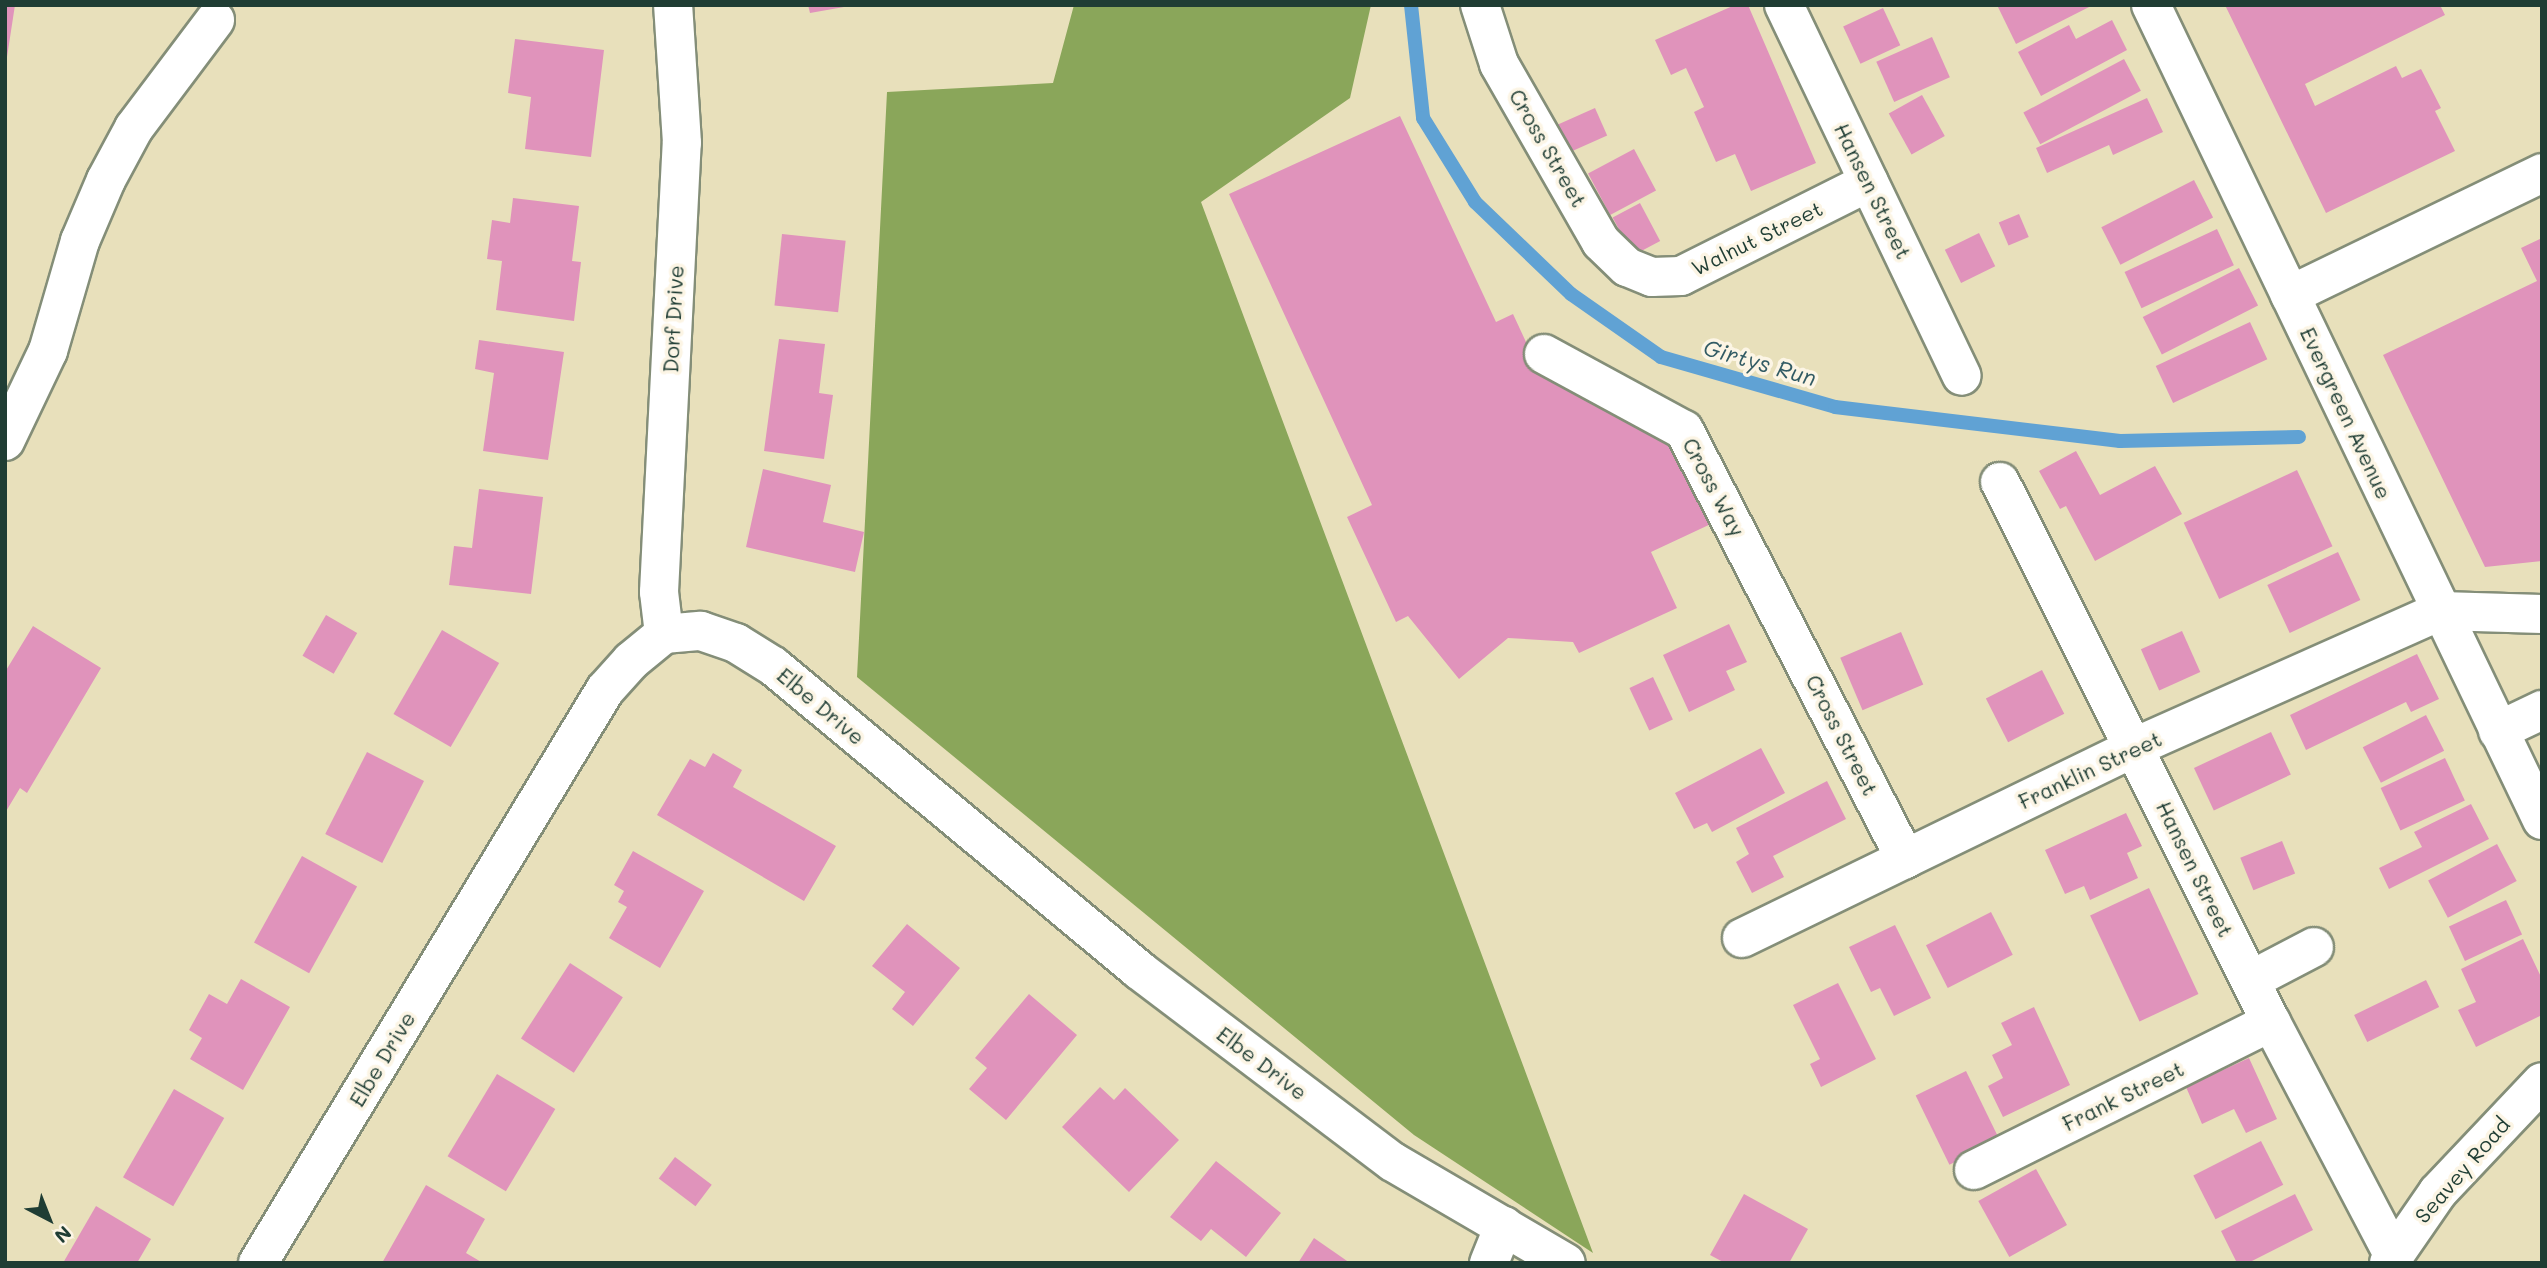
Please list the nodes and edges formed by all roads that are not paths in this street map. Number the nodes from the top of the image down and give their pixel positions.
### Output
1 (673, 5) edge
2 (1480, 5) edge
3 (1784, 5) edge
4 (2151, 5) edge
5 (215, 20) dead end
6 (2542, 173) edge
7 (1869, 182) junction
8 (1641, 272) joint
9 (2291, 295) junction
10 (1544, 354) dead end
11 (1962, 376) dead end
12 (5, 441) edge
13 (2000, 482) dead end
14 (1779, 611) joint
15 (2441, 611) junction
16 (2542, 614) edge
17 (663, 634) junction
18 (2542, 710) edge
19 (2498, 731) junction
20 (2135, 747) junction
21 (2542, 820) edge
22 (1905, 859) junction
23 (1742, 938) dead end
24 (2314, 947) dead end
25 (2251, 981) junction
26 (2271, 1022) junction
27 (2542, 1082) edge
28 (1974, 1170) dead end
29 (1504, 1226) junction
30 (2391, 1258) edge
31 (258, 1263) edge
32 (1489, 1263) edge
33 (1566, 1263) edge

1 - 17 street, Dorf Drive
2 - 8 street, Cross Street
3 - 7 street, Hansen Street
4 - 9 street, Evergreen Avenue
5 - 12 street
6 - 9 street
7 - 8 street, Walnut Street
7 - 11 street, Hansen Street
9 - 15 street, Evergreen Avenue
10 - 14 street, Cross Way
13 - 20 street, Hansen Street
14 - 22 street, Cross Street
15 - 16 street
15 - 19 street, Evergreen Avenue
15 - 20 street, Franklin Street
17 - 29 street, Elbe Drive
17 - 31 street, Elbe Drive
18 - 19 street
19 - 21 street, Evergreen Avenue
20 - 22 street, Franklin Street
20 - 25 street, Hansen Street
22 - 23 street, Franklin Street
24 - 25 street
25 - 26 street, Hansen Street
26 - 28 street, Frank Street
26 - 30 street, Hansen Street
27 - 30 street, Seavey Road
29 - 32 street
29 - 33 street, Elbe Drive

